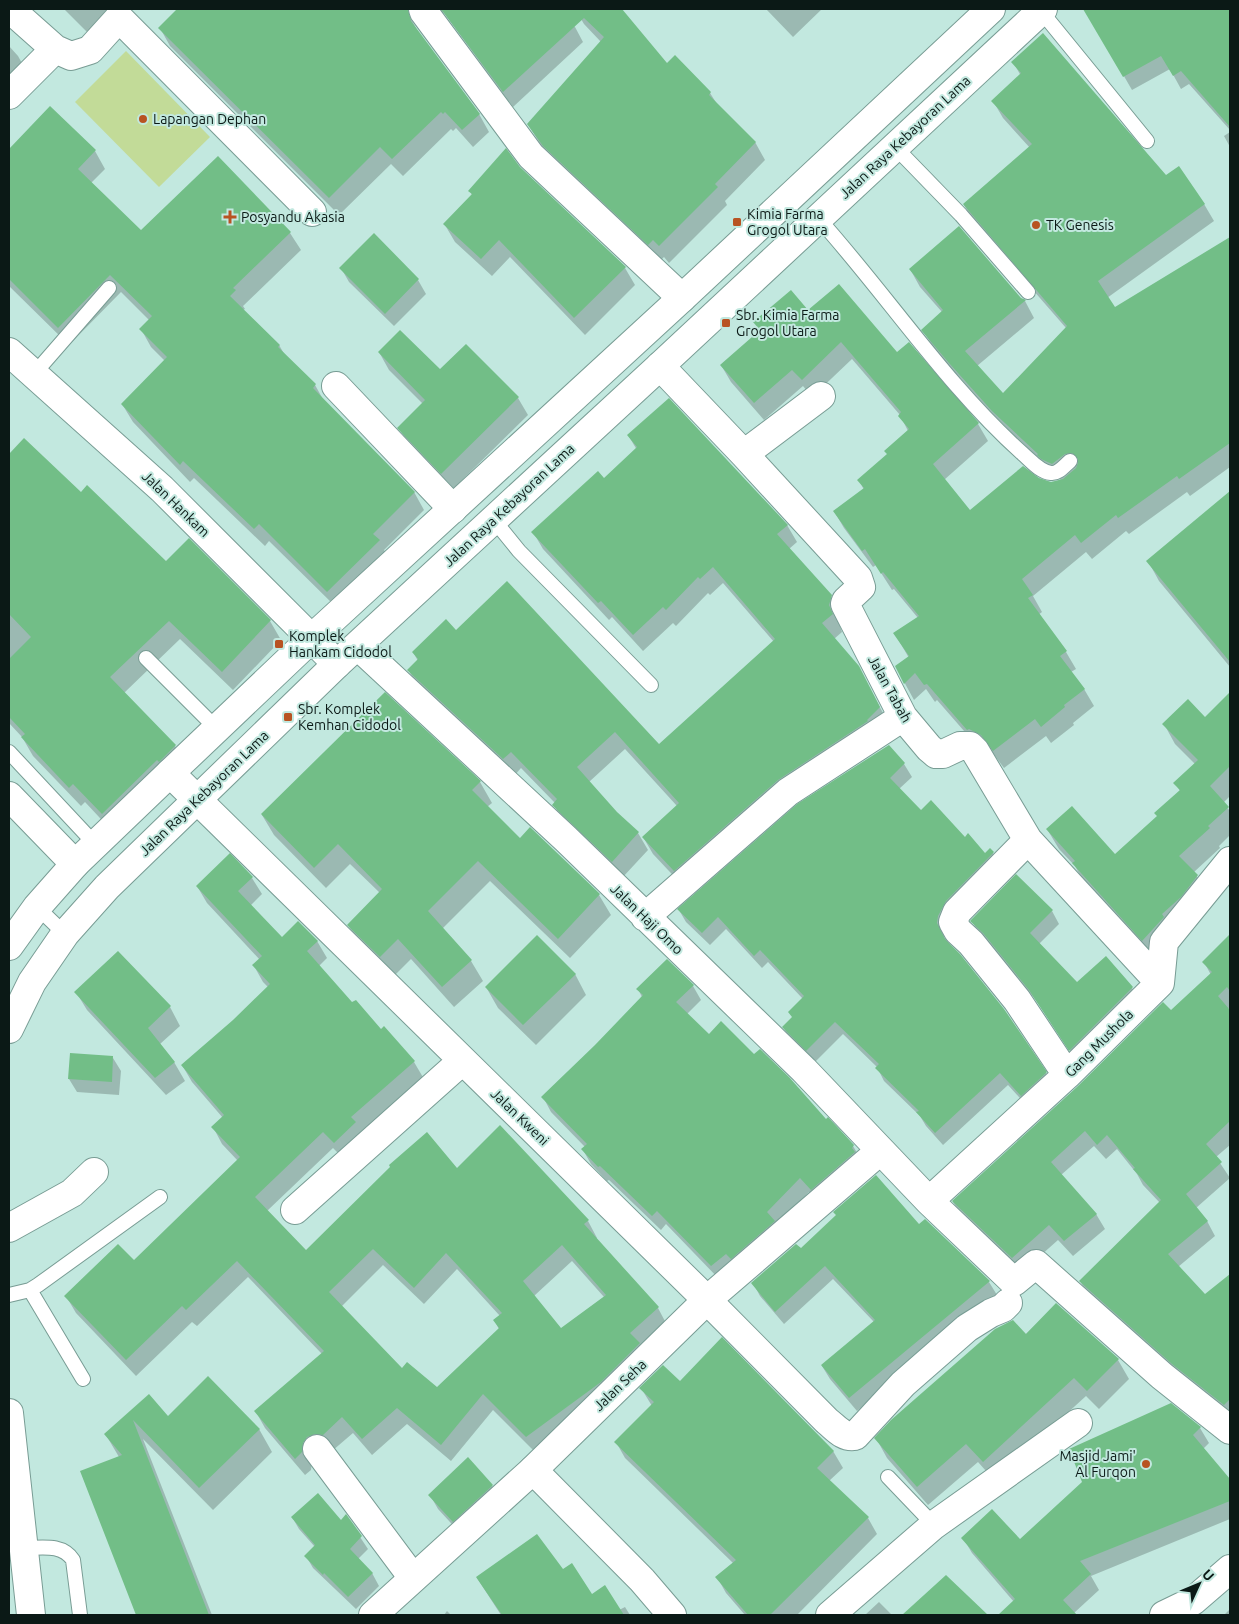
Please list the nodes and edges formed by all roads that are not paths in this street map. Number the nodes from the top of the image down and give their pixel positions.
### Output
1 (10, 9) edge
2 (423, 9) edge
3 (991, 9) edge
4 (1042, 10) edge
5 (123, 13) edge
6 (55, 49) junction
7 (9, 95) edge
8 (1147, 141) dead end
9 (895, 146) junction
10 (312, 212) dead end
11 (818, 218) junction
12 (729, 252) junction
13 (754, 278) junction
14 (109, 288) dead end
15 (1028, 292) dead end
16 (682, 298) junction
17 (9, 352) edge
18 (660, 366) junction
19 (34, 374) junction
20 (336, 386) dead end
21 (821, 396) dead end
22 (744, 454) junction
23 (1070, 461) dead end
24 (453, 509) junction
25 (493, 519) junction
26 (312, 638) junction
27 (358, 646) junction
28 (146, 658) dead end
29 (337, 664) junction
30 (651, 685) dead end
31 (903, 717) junction
32 (216, 729) junction
33 (9, 752) edge
34 (170, 773) junction
35 (9, 796) edge
36 (195, 800) junction
37 (1028, 840) junction
38 (96, 844) junction
39 (1230, 860) edge
40 (75, 864) junction
41 (37, 907) junction
42 (645, 918) junction
43 (65, 934) junction
44 (9, 946) edge
45 (1160, 983) junction
46 (9, 1029) edge
47 (462, 1061) junction
48 (1066, 1075) junction
49 (880, 1151) junction
50 (94, 1172) dead end
51 (160, 1197) dead end
52 (930, 1201) junction
53 (295, 1210) dead end
54 (9, 1228) edge
55 (30, 1290) junction
56 (9, 1295) edge
57 (707, 1300) junction
58 (1008, 1303) dead end
59 (83, 1379) dead end
60 (9, 1413) edge
61 (1078, 1423) dead end
62 (1230, 1430) edge
63 (317, 1449) dead end
64 (533, 1470) junction
65 (888, 1476) dead end
66 (934, 1525) junction
67 (23, 1548) junction
68 (1230, 1569) edge
69 (413, 1578) junction
70 (1201, 1608) edge
71 (30, 1615) edge
72 (80, 1615) edge
73 (373, 1615) edge
74 (672, 1615) edge
75 (830, 1615) edge
76 (1164, 1615) edge

1 - 6 street
2 - 16 street
3 - 12 street
4 - 8 lane
4 - 9 street, Jalan Raya Kebayoran Lama
5 - 6 street
5 - 10 street
6 - 7 street
9 - 11 street, Jalan Raya Kebayoran Lama
9 - 15 lane
11 - 13 street, Jalan Raya Kebayoran Lama
11 - 23 lane
12 - 13 street
12 - 16 street
13 - 18 street, Jalan Raya Kebayoran Lama
14 - 19 lane
16 - 24 street
17 - 19 street, Jalan Hankam
18 - 22 street, Jalan Tabah
18 - 25 street, Jalan Raya Kebayoran Lama
19 - 26 street, Jalan Hankam
20 - 24 street
21 - 22 street
22 - 31 street, Jalan Tabah
24 - 26 street
25 - 27 street, Jalan Raya Kebayoran Lama
25 - 30 lane
26 - 29 street, Jalan Hankam
26 - 32 street
27 - 29 street, Jalan Raya Kebayoran Lama
27 - 42 street, Jalan Haji Omo
28 - 32 lane
29 - 36 street, Jalan Raya Kebayoran Lama
31 - 37 street, Jalan Tabah
31 - 42 street
32 - 34 street
33 - 38 lane
34 - 36 street, Jalan Kweni
34 - 38 street
35 - 40 street
36 - 43 street, Jalan Raya Kebayoran Lama
36 - 47 street, Jalan Kweni
37 - 45 street, Jalan Tabah
37 - 48 street
38 - 40 street
39 - 45 street
40 - 41 street
41 - 43 lane
41 - 44 street
42 - 49 street, Jalan Haji Omo
43 - 46 street, Jalan Raya Kebayoran Lama
45 - 48 street, Gang Mushola
47 - 53 street
47 - 57 street, Jalan Kweni
48 - 52 street, Gang Mushola
49 - 52 street, Jalan Haji Omo
49 - 57 street
50 - 54 street
51 - 55 lane
52 - 62 street, Jalan Haji Omo
55 - 56 lane
55 - 59 lane
57 - 58 street, Jalan Kweni
57 - 64 street, Jalan Seha
60 - 67 street
61 - 66 street
63 - 69 street
64 - 69 street, Jalan Seha
64 - 74 street
65 - 66 lane
66 - 75 street
67 - 71 street
67 - 72 lane
68 - 70 street
69 - 73 street, Jalan Seha
70 - 76 street

